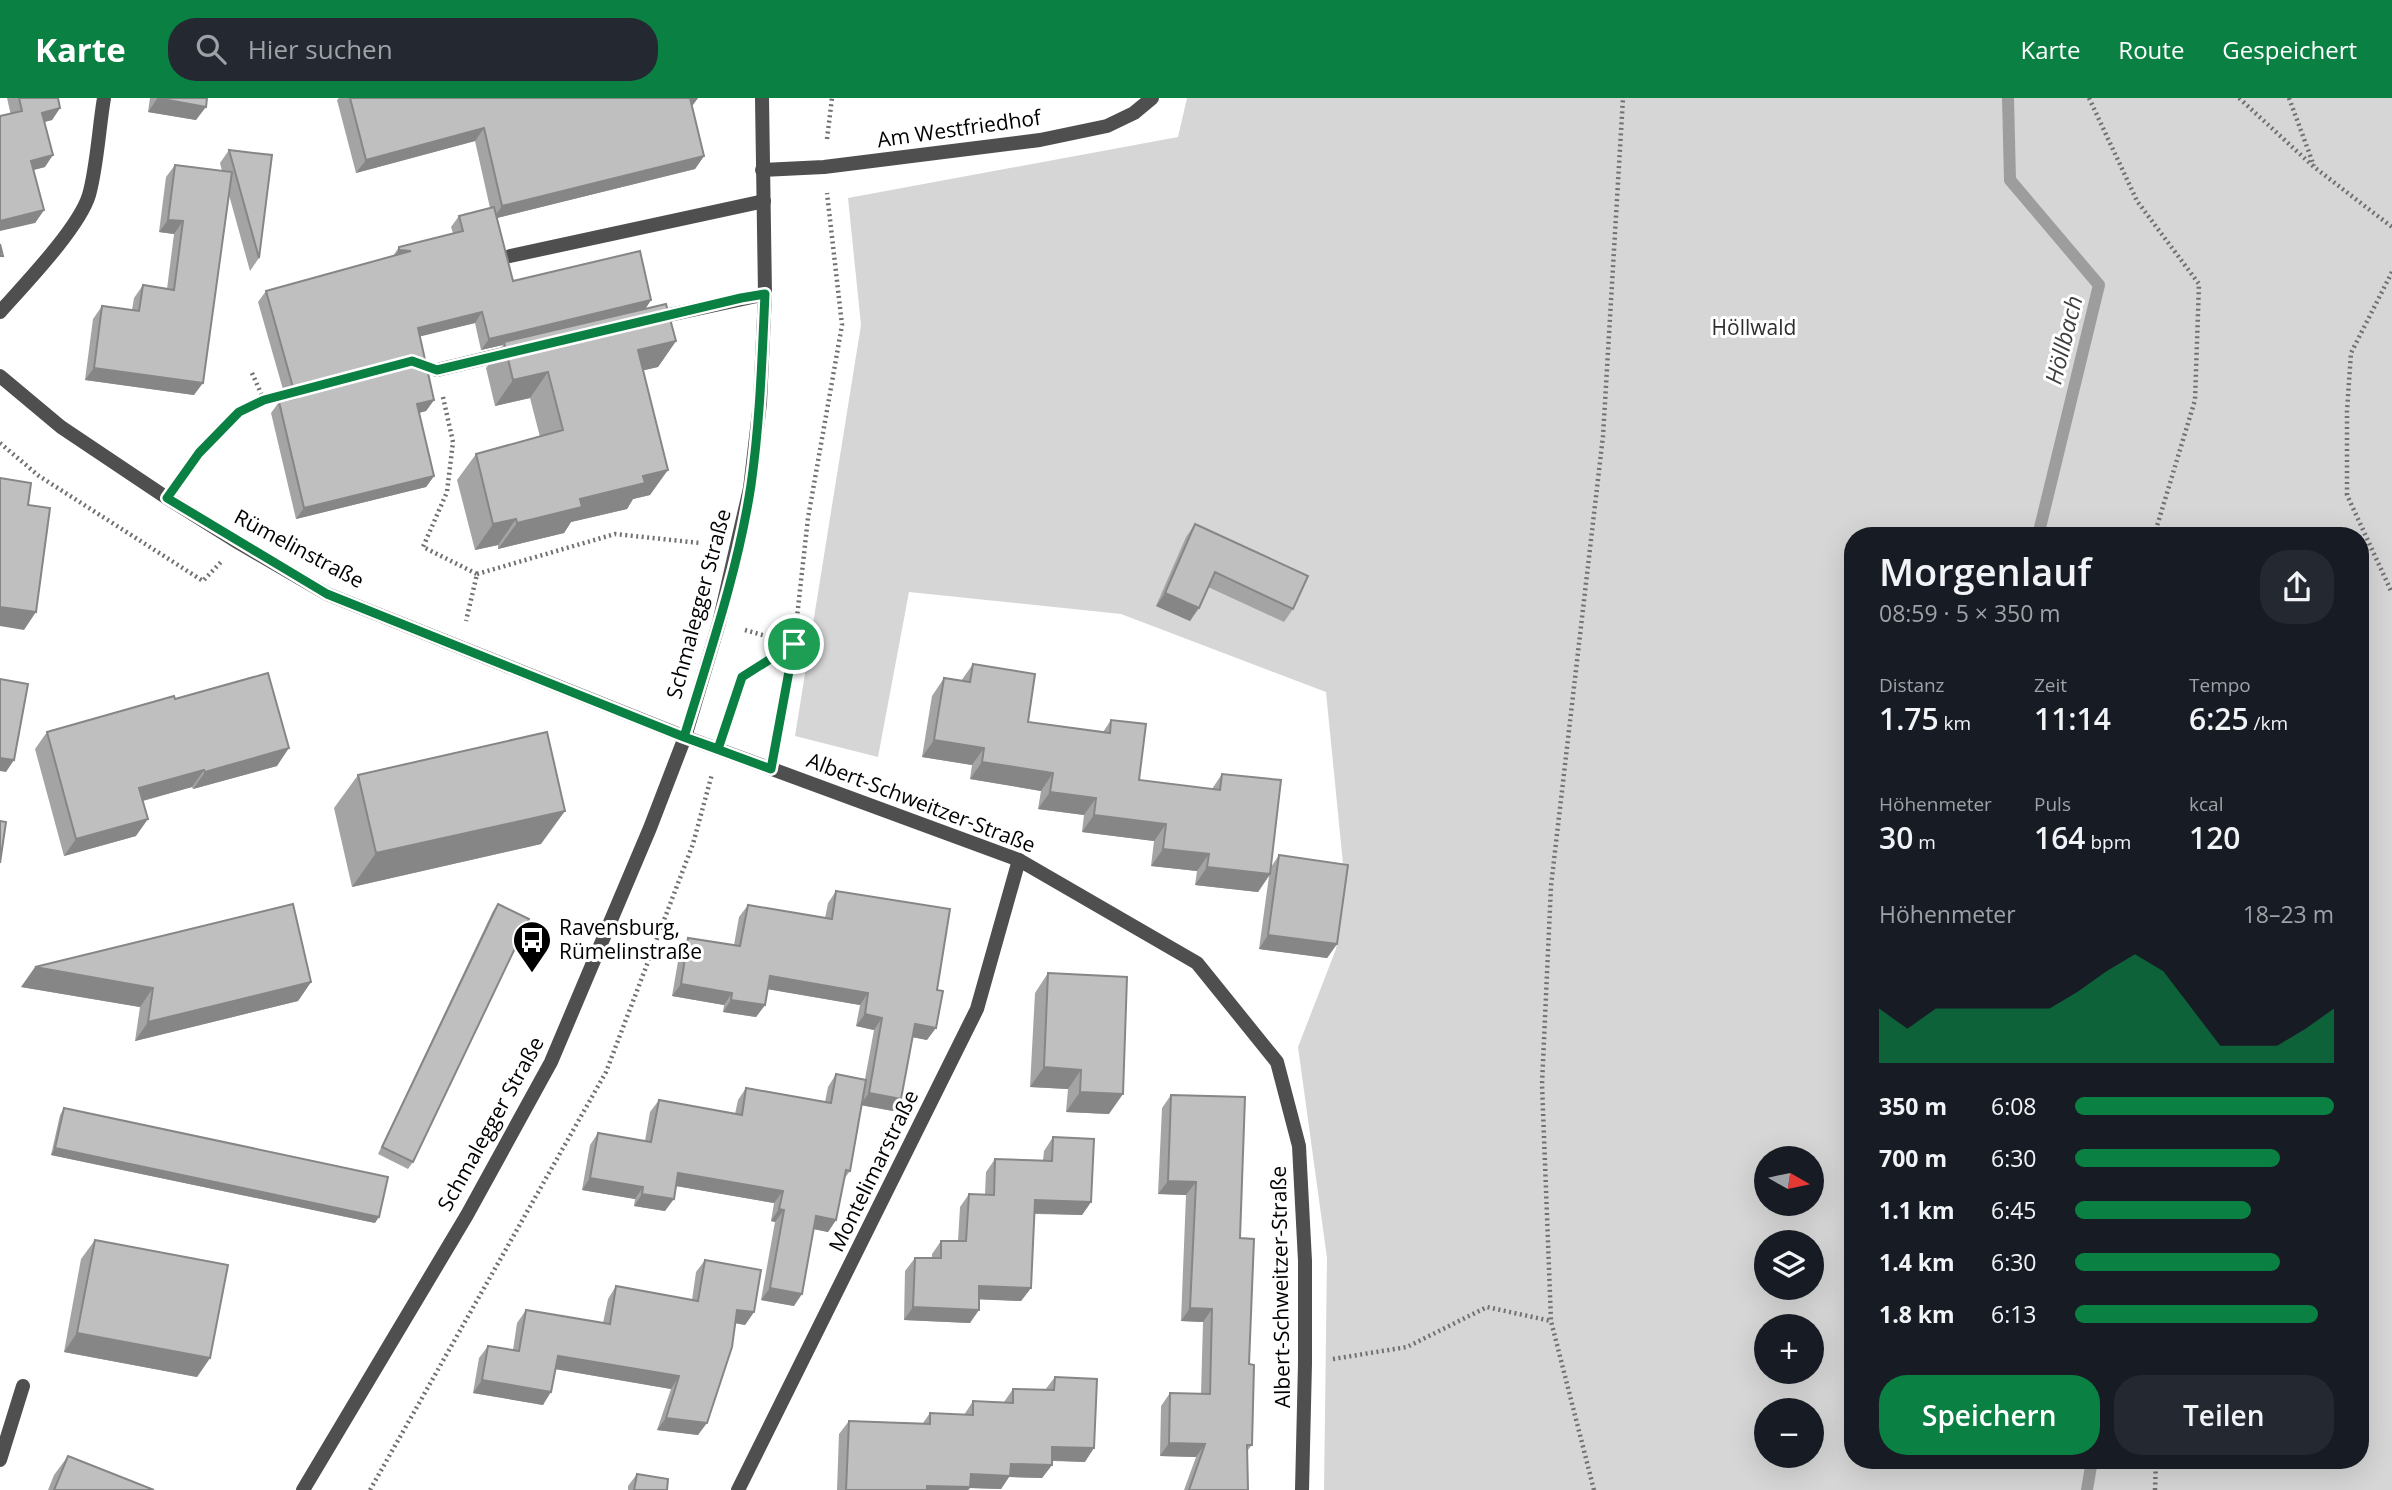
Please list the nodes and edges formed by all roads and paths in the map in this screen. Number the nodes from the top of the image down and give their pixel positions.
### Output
1 (104, 98) edge
2 (762, 98) edge
3 (832, 98) edge
4 (1152, 98) edge
5 (1623, 98) edge
6 (2089, 98) edge
7 (2239, 98) edge
8 (2290, 98) edge
9 (824, 167) junction
10 (2314, 167) junction
11 (762, 170) junction
12 (764, 201) junction
13 (2392, 227) edge
14 (510, 256) edge
15 (2392, 272) edge
16 (765, 294) junction
17 (0, 312) edge
18 (635, 323) edge
19 (529, 348) edge
20 (437, 370) joint
21 (252, 373) dead end
22 (0, 376) edge
23 (290, 393) edge
24 (264, 400) junction
25 (0, 443) edge
26 (167, 498) junction
27 (2157, 527) edge
28 (2362, 527) edge
29 (239, 543) junction
30 (700, 543) dead end
31 (2369, 543) edge
32 (477, 574) junction
33 (2392, 593) edge
34 (794, 644) junction
35 (460, 646) junction
36 (684, 737) junction
37 (718, 749) junction
38 (771, 769) junction
39 (1020, 860) junction
40 (1551, 1321) junction
41 (1305, 1363) junction
42 (23, 1387) dead end
43 (0, 1460) edge
44 (2156, 1469) edge
45 (303, 1490) edge
46 (370, 1490) edge
47 (738, 1490) edge
48 (1302, 1490) edge
49 (1594, 1490) edge
50 (2155, 1490) edge

1 - 17 street
2 - 11 street, Schmalegger Straße
3 - 9 path
4 - 9 street, Am Westfriedhof
5 - 40 path
6 - 27 path
7 - 10 path
8 - 10 path
9 - 11 street, Am Westfriedhof
9 - 34 path
10 - 13 path
11 - 12 street, Schmalegger Straße
12 - 14 street
12 - 16 street, Schmalegger Straße
15 - 28 path
16 - 18 street
16 - 36 street, Schmalegger Straße
19 - 20 street
20 - 32 path
21 - 24 path
22 - 26 street, Rümelinstraße
23 - 24 path
24 - 26 path
25 - 29 path
26 - 29 street, Rümelinstraße
29 - 35 street, Rümelinstraße
30 - 32 path
31 - 33 path
32 - 35 path
34 - 37 path
34 - 38 path
35 - 36 street, Rümelinstraße
36 - 37 street, Albert-Schweitzer-Straße
36 - 45 street, Schmalegger Straße
37 - 38 street, Albert-Schweitzer-Straße
37 - 46 path
38 - 39 street, Albert-Schweitzer-Straße
39 - 41 street, Albert-Schweitzer-Straße
39 - 47 street, Montelimarstraße
40 - 41 path
40 - 49 path
41 - 48 street, Albert-Schweitzer-Straße
42 - 43 street
44 - 50 path

